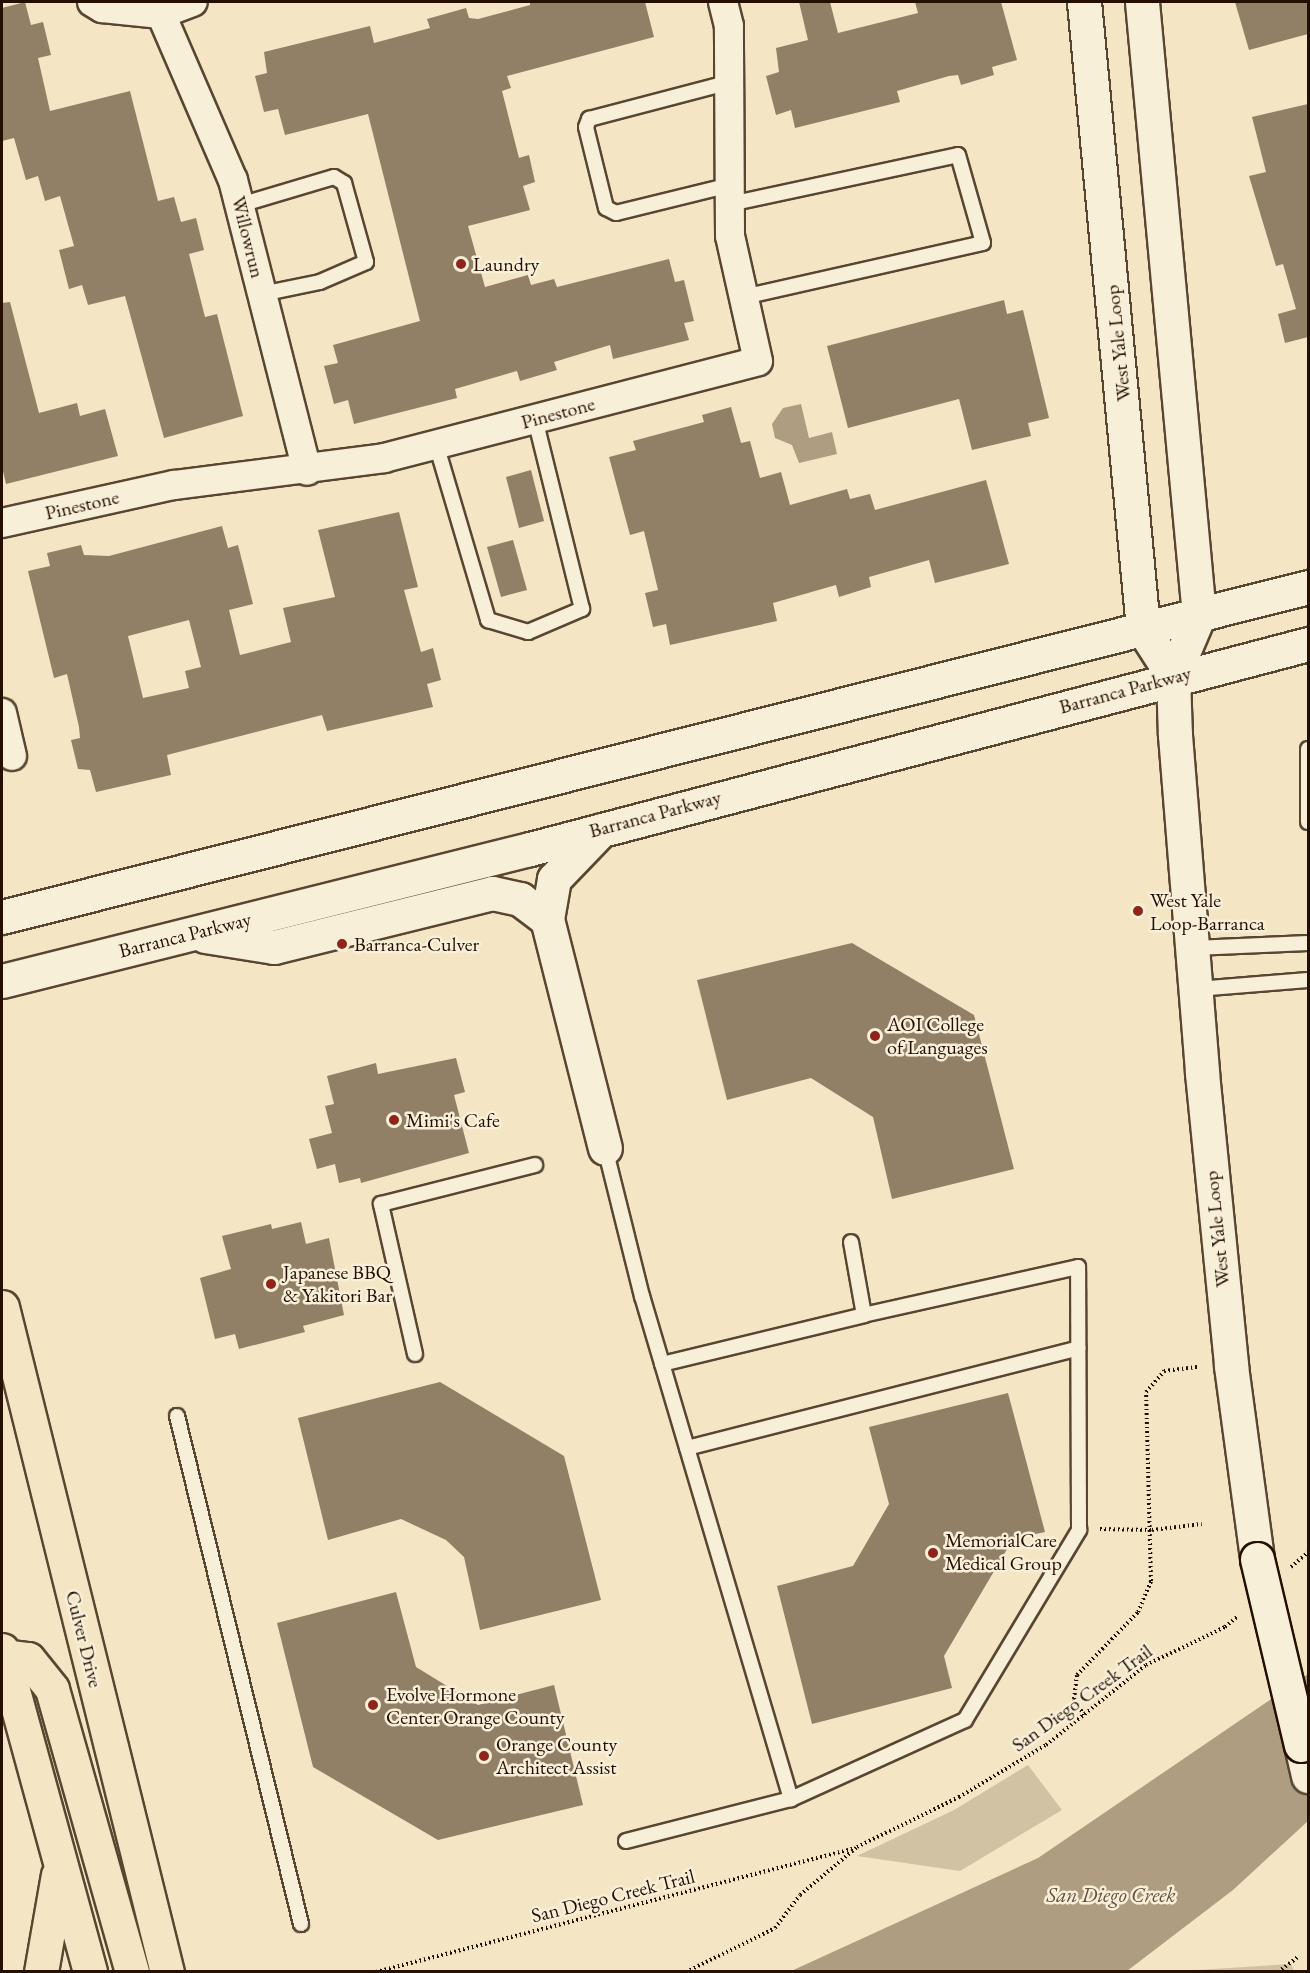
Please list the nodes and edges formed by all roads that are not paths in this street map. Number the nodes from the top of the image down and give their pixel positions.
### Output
1 (92, 2) edge
2 (190, 2) edge
3 (723, 2) edge
4 (1084, 2) edge
5 (1142, 2) edge
6 (161, 14) junction
7 (730, 82) junction
8 (730, 194) junction
9 (240, 205) junction
10 (262, 294) junction
11 (744, 297) junction
12 (535, 419) junction
13 (436, 444) junction
14 (307, 471) junction
15 (2, 524) edge
16 (1308, 587) edge
17 (1199, 615) junction
18 (1143, 629) junction
19 (1308, 644) edge
20 (1173, 676) junction
21 (2, 713) edge
22 (1308, 749) edge
23 (12, 756) dead end
24 (1308, 822) edge
25 (602, 829) junction
26 (2, 917) edge
27 (547, 919) junction
28 (192, 933) junction
29 (1308, 942) edge
30 (1194, 948) junction
31 (1308, 980) edge
32 (2, 981) edge
33 (1197, 989) junction
34 (605, 1148) joint
35 (535, 1165) dead end
36 (851, 1242) dead end
37 (2, 1307) edge
38 (864, 1315) junction
39 (1078, 1348) junction
40 (415, 1354) dead end
41 (662, 1364) junction
42 (177, 1416) dead end
43 (687, 1448) junction
44 (2, 1654) edge
45 (15, 1738) edge
46 (1308, 1776) edge
47 (791, 1799) junction
48 (627, 1841) dead end
49 (60, 1861) junction
50 (301, 1924) dead end
51 (41, 1971) edge
52 (90, 1971) edge
53 (132, 1971) edge
54 (167, 1971) edge

1 - 6 street
2 - 6 street
3 - 7 street, Pinestone
4 - 18 main road, West Yale Loop
5 - 17 main road, West Yale Loop
6 - 9 street, Willowrun
7 - 8 street, Pinestone
7 - 8 lane
8 - 11 street, Pinestone
8 - 11 lane
9 - 10 street, Willowrun
9 - 10 lane
10 - 14 street, Willowrun
11 - 12 street, Pinestone
12 - 13 street, Pinestone
12 - 13 lane
13 - 14 street, Pinestone
14 - 15 street, Pinestone
16 - 17 main road
17 - 18 main road
17 - 20 main road, West Yale Loop
18 - 20 main road, West Yale Loop
18 - 26 main road
19 - 20 main road, Barranca Parkway
20 - 25 main road, Barranca Parkway
20 - 30 main road, West Yale Loop
21 - 23 street
22 - 24 lane
25 - 27 main road
25 - 28 main road, Barranca Parkway
27 - 28 main road
27 - 34 main road
28 - 32 main road, Barranca Parkway
29 - 30 lane
30 - 33 main road, West Yale Loop
31 - 33 lane
33 - 46 main road, West Yale Loop, bridge
34 - 41 lane
35 - 40 lane
36 - 38 lane
37 - 54 main road, Culver Drive
38 - 39 lane
38 - 41 lane
39 - 43 lane
39 - 47 lane
41 - 43 lane
42 - 50 lane
43 - 47 lane
44 - 45 main road
44 - 53 main road
45 - 49 main road
47 - 48 lane
49 - 51 main road
49 - 52 main road

